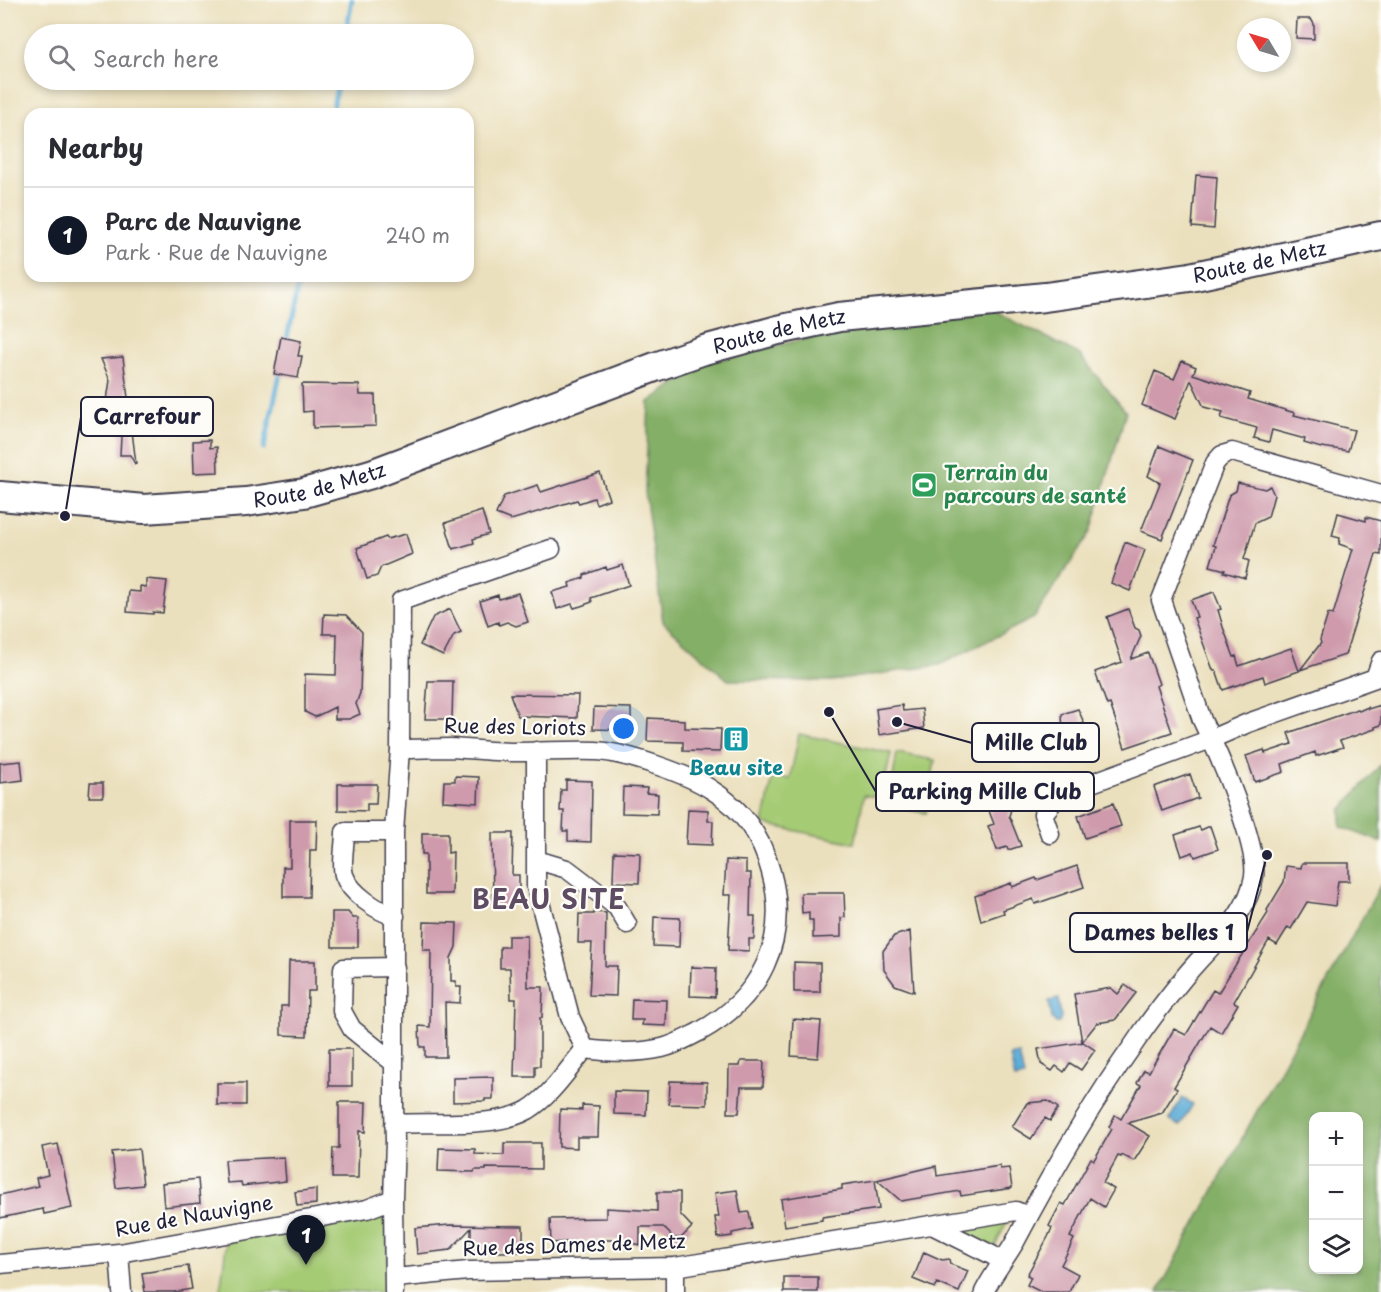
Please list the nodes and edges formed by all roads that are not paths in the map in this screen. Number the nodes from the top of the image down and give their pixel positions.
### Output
1 (1381, 236) edge
2 (0, 477) edge
3 (1381, 494) edge
4 (0, 496) edge
5 (197, 504) junction
6 (551, 549) dead end
7 (1381, 661) edge
8 (1211, 739) junction
9 (400, 750) junction
10 (536, 751) junction
11 (394, 832) junction
12 (1050, 834) dead end
13 (537, 860) junction
14 (395, 916) junction
15 (627, 924) dead end
16 (395, 967) junction
17 (585, 1048) junction
18 (394, 1063) junction
19 (394, 1124) junction
20 (393, 1199) junction
21 (1028, 1216) junction
22 (932, 1225) junction
23 (119, 1253) junction
24 (1002, 1262) junction
25 (0, 1264) edge
26 (675, 1267) junction
27 (394, 1285) edge
28 (122, 1292) edge
29 (675, 1292) edge
30 (984, 1292) edge

1 - 5 main road, Route de Metz
2 - 5 main road, Route de Metz
3 - 8 street
4 - 5 main road, Route de Metz
6 - 9 street
7 - 8 street
8 - 12 street
8 - 21 street
9 - 10 street, Rue des Loriots
9 - 11 street
10 - 13 street
10 - 17 street, Rue des Loriots
11 - 14 street
11 - 14 street
13 - 15 street
13 - 17 street
14 - 16 street
16 - 18 street
16 - 18 street
17 - 19 street
18 - 19 street
19 - 20 street
20 - 23 street, Rue de Nauvigne
20 - 27 street
21 - 22 street, Rue des Dames de Metz
21 - 24 street
22 - 24 street
22 - 26 street, Rue des Dames de Metz
23 - 25 street, Rue de Nauvigne
23 - 28 street
24 - 30 street
26 - 27 street, Rue des Dames de Metz
26 - 29 street

